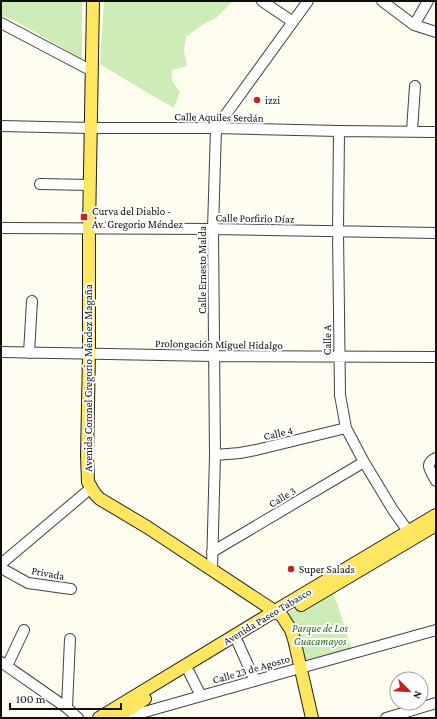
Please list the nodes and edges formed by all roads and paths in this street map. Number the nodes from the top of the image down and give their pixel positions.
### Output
1 (93, 1) edge
2 (262, 1) edge
3 (308, 1) edge
4 (382, 1) edge
5 (428, 1) edge
6 (293, 22) junction
7 (1, 23) edge
8 (414, 25) junction
9 (436, 32) edge
10 (92, 71) junction
11 (415, 86) dead end
12 (1, 126) edge
13 (91, 128) junction
14 (216, 128) junction
15 (339, 131) junction
16 (412, 132) junction
17 (436, 132) edge
18 (40, 184) dead end
19 (90, 185) junction
20 (1, 228) edge
21 (89, 229) junction
22 (213, 229) junction
23 (338, 231) junction
24 (436, 233) edge
25 (32, 301) dead end
26 (1, 352) edge
27 (29, 353) junction
28 (89, 354) junction
29 (214, 356) junction
30 (339, 357) junction
31 (436, 357) edge
32 (346, 428) junction
33 (215, 456) junction
34 (436, 458) edge
35 (364, 462) junction
36 (436, 481) edge
37 (91, 488) junction
38 (436, 515) edge
39 (436, 525) edge
40 (408, 531) junction
41 (212, 552) junction
42 (1, 564) edge
43 (1, 568) edge
44 (212, 569) junction
45 (71, 589) dead end
46 (279, 613) junction
47 (24, 630) dead end
48 (436, 630) edge
49 (70, 638) dead end
50 (238, 643) junction
51 (4, 664) edge
52 (300, 668) junction
53 (189, 672) junction
54 (255, 681) junction
55 (201, 696) junction
56 (144, 700) junction
57 (436, 703) edge
58 (67, 708) junction
59 (141, 713) junction
60 (78, 718) edge
61 (99, 718) edge
62 (116, 718) edge
63 (119, 718) edge
64 (312, 718) edge
65 (386, 718) edge

1 - 10 main road, Avenida Coronel Gregorio Méndez Magaña
2 - 6 street
3 - 6 street
4 - 8 street
5 - 8 street
6 - 14 street
7 - 10 street
8 - 9 street
10 - 13 main road, Avenida Coronel Gregorio Méndez Magaña
11 - 16 street
12 - 13 street, Calle Aquiles Serdán
13 - 14 street, Calle Aquiles Serdán
13 - 19 main road, Avenida Coronel Gregorio Méndez Magaña
14 - 15 street, Calle Aquiles Serdán
14 - 22 street, Calle Ernesto Malda
15 - 16 street, Calle Aquiles Serdán
15 - 23 street, Calle A
16 - 17 street, Calle Aquiles Serdán
18 - 19 street
19 - 21 main road, Avenida Coronel Gregorio Méndez Magaña
20 - 21 street, Calle Porfirio Díaz
21 - 22 street, Calle Porfirio Díaz
21 - 28 main road, Avenida Coronel Gregorio Méndez Magaña
22 - 23 street, Calle Porfirio Díaz
22 - 29 street, Calle Ernesto Malda
23 - 24 street, Calle Porfirio Díaz
23 - 30 street, Calle A
25 - 27 street
26 - 27 street, Prolongación Miguel Hidalgo
27 - 28 street, Prolongación Miguel Hidalgo
28 - 29 street, Prolongación Miguel Hidalgo
28 - 37 main road, Avenida Coronel Gregorio Méndez Magaña
29 - 30 street, Prolongación Miguel Hidalgo
29 - 33 street, Calle Ernesto Malda
30 - 31 street, Prolongación Miguel Hidalgo
30 - 32 street, Calle A
32 - 33 street, Calle 4
32 - 35 street, Calle A
33 - 41 street, Calle Ernesto Malda
34 - 36 street
35 - 40 street, Calle A
35 - 41 street, Calle 3
37 - 42 street
37 - 44 main road, Avenida Coronel Gregorio Méndez Magaña
38 - 40 main road, Avenida Paseo Tabasco
39 - 46 main road, Avenida Paseo Tabasco
40 - 46 main road, Avenida Paseo Tabasco
41 - 44 street, Calle Ernesto Malda
43 - 45 street, Privada
44 - 46 main road, Avenida Coronel Gregorio Méndez Magaña
46 - 50 main road, Avenida Paseo Tabasco
46 - 52 main road, Avenida Coronel Gregorio Méndez Magaña
46 - 61 main road, Avenida Paseo Tabasco
47 - 51 street
48 - 52 street, Calle 23 de Agosto
49 - 58 street
50 - 53 main road, Avenida Paseo Tabasco
50 - 54 street
51 - 58 street
52 - 54 street, Calle 23 de Agosto
52 - 64 main road, Avenida Coronel Gregorio Méndez Magaña
53 - 55 street
53 - 56 main road, Avenida Paseo Tabasco
54 - 55 street, Calle 23 de Agosto
55 - 59 street, Calle 23 de Agosto
56 - 59 main road
56 - 62 main road, Avenida Paseo Tabasco
57 - 65 street
58 - 60 street
59 - 63 street, Calle 23 de Agosto

